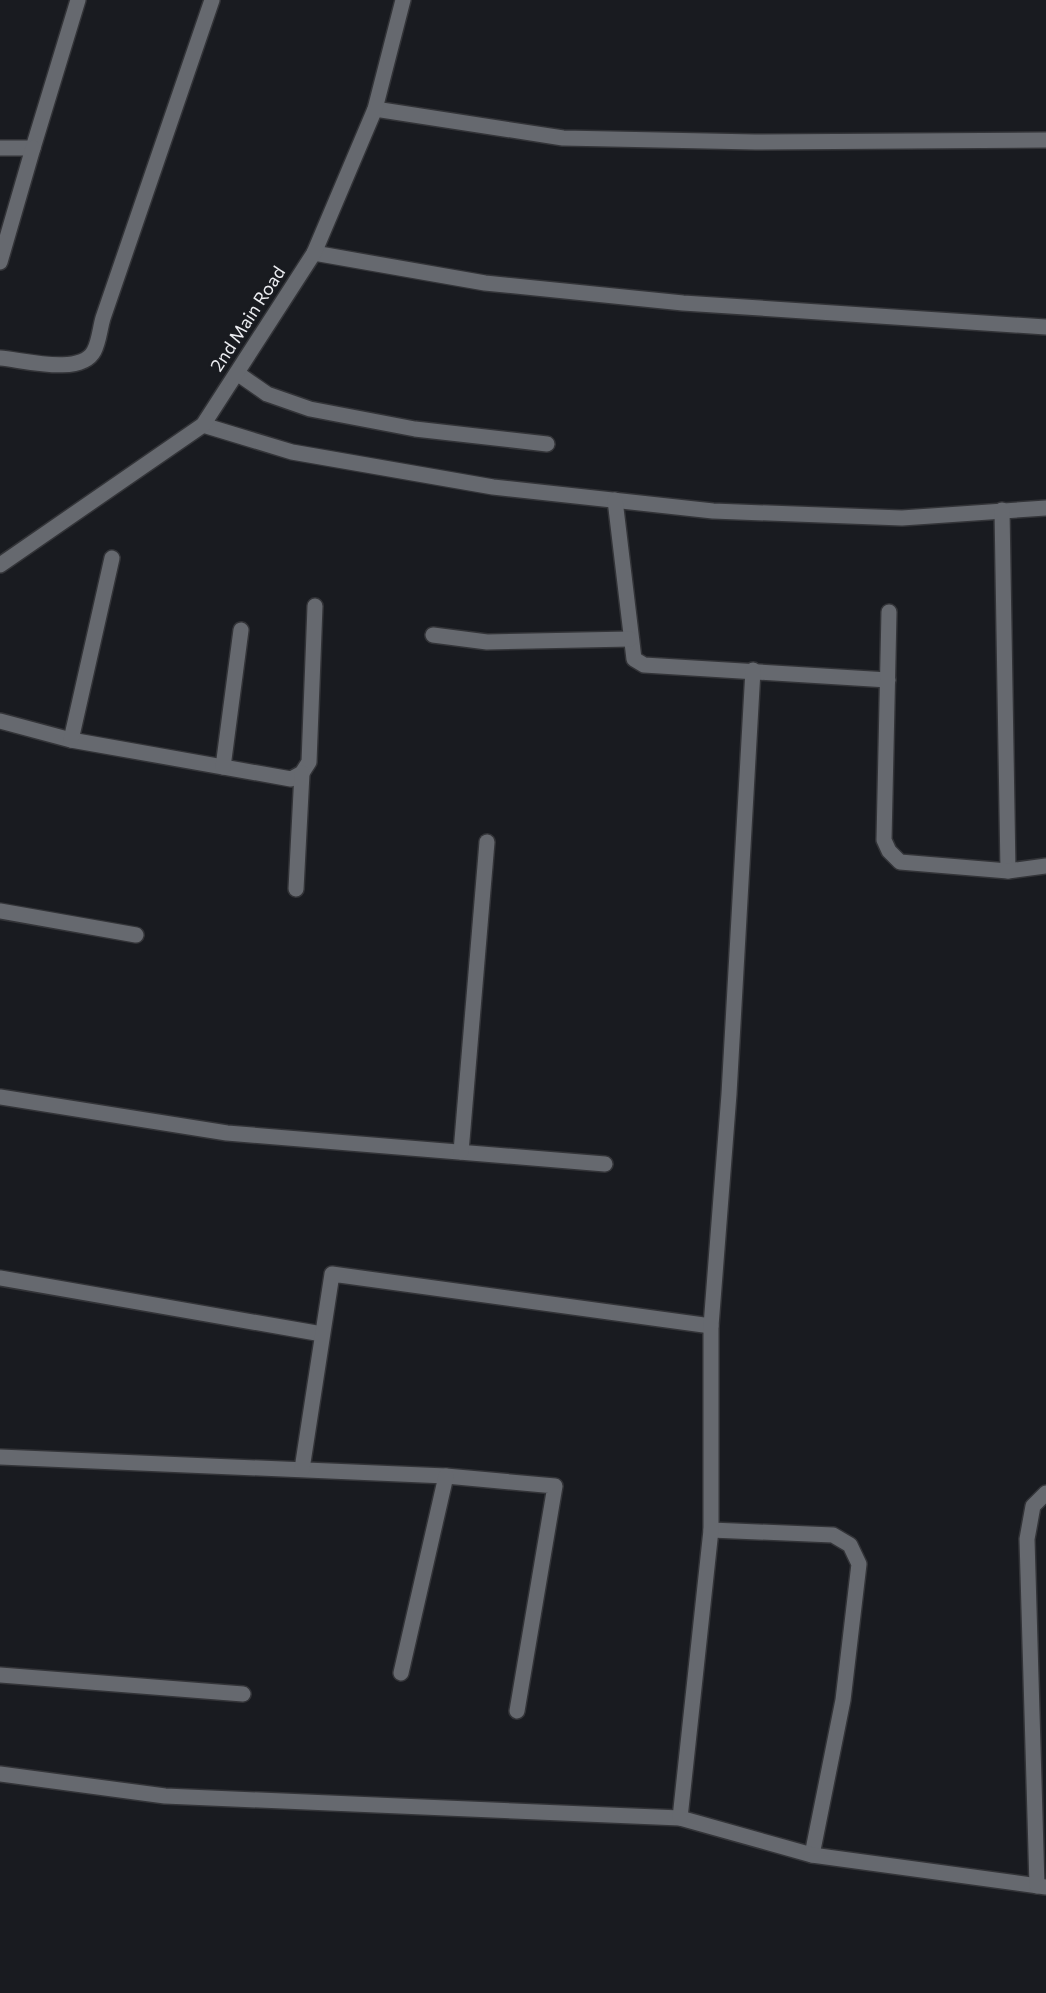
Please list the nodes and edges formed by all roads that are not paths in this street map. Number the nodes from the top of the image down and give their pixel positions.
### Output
1 (78, 0) edge
2 (212, 0) edge
3 (403, 0) edge
4 (375, 109) junction
5 (1046, 140) edge
6 (0, 148) edge
7 (33, 148) junction
8 (314, 253) junction
9 (0, 262) edge
10 (1046, 327) edge
11 (0, 357) edge
12 (237, 373) junction
13 (203, 426) junction
14 (547, 444) dead end
15 (615, 500) junction
16 (1046, 508) edge
17 (1002, 510) junction
18 (112, 558) dead end
19 (0, 565) edge
20 (315, 606) dead end
21 (889, 612) dead end
22 (241, 630) dead end
23 (433, 635) dead end
24 (630, 639) junction
25 (753, 670) junction
26 (888, 680) junction
27 (0, 721) edge
28 (71, 740) junction
29 (223, 767) junction
30 (303, 773) junction
31 (487, 842) dead end
32 (1046, 866) edge
33 (1008, 870) junction
34 (296, 889) dead end
35 (0, 911) edge
36 (136, 935) dead end
37 (0, 1097) edge
38 (461, 1152) junction
39 (605, 1164) dead end
40 (0, 1278) edge
41 (711, 1326) junction
42 (322, 1334) junction
43 (0, 1456) edge
44 (302, 1469) junction
45 (446, 1476) junction
46 (1046, 1493) edge
47 (711, 1530) junction
48 (401, 1673) dead end
49 (0, 1675) edge
50 (243, 1694) dead end
51 (517, 1711) dead end
52 (0, 1774) edge
53 (680, 1818) junction
54 (812, 1855) junction
55 (1041, 1886) edge

1 - 7 street
2 - 11 street
3 - 4 street, 2nd Main Road
4 - 5 street
4 - 8 street, 2nd Main Road
6 - 7 street
7 - 9 street
8 - 10 street
8 - 12 street, 2nd Main Road
12 - 13 street, 2nd Main Road
12 - 14 street
13 - 15 street
13 - 19 street, 2nd Main Road
15 - 17 street
15 - 24 street
16 - 17 street
17 - 33 street
18 - 28 street
20 - 30 street
21 - 26 street
22 - 29 street
23 - 24 street
24 - 25 street
25 - 26 street
25 - 41 street
26 - 33 street
27 - 28 street
28 - 29 street
29 - 30 street
30 - 34 street
31 - 38 street
32 - 33 street
35 - 36 street
37 - 38 street
38 - 39 street
40 - 42 street
41 - 42 street
41 - 47 street
42 - 44 street
43 - 44 street
44 - 45 street
45 - 48 street
45 - 51 street
46 - 55 street
47 - 53 street
47 - 54 street
49 - 50 street
52 - 53 street
53 - 54 street
54 - 55 street

